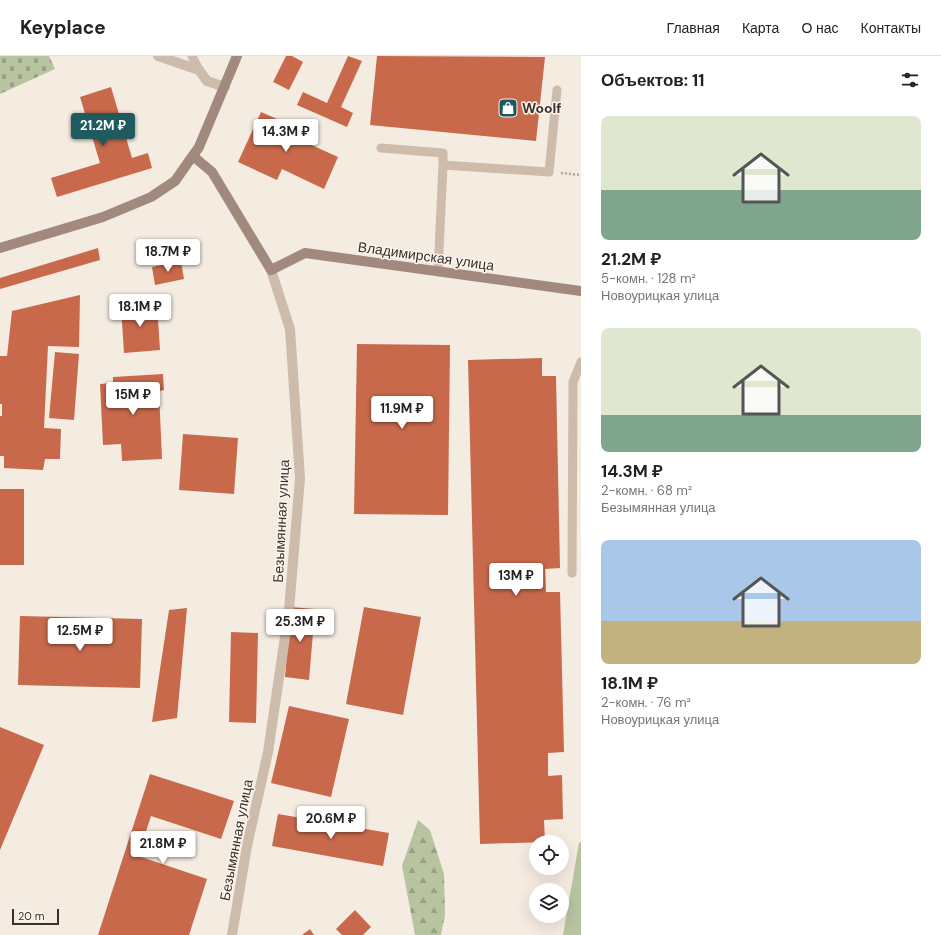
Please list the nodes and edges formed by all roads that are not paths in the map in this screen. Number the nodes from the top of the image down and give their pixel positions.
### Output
1 (158, 56) edge
2 (192, 56) edge
3 (237, 56) edge
4 (199, 70) junction
5 (225, 87) junction
6 (557, 90) dead end
7 (381, 148) dead end
8 (193, 156) junction
9 (443, 165) junction
10 (0, 248) edge
11 (271, 270) junction
12 (438, 272) junction
13 (581, 292) edge
14 (581, 362) edge
15 (572, 573) dead end
16 (232, 935) edge

1 - 4 street
2 - 4 lane
3 - 5 main road
4 - 5 street
5 - 8 main road
6 - 9 lane
7 - 9 lane
8 - 10 main road
8 - 11 main road, Безымянная улица
9 - 12 lane
11 - 12 main road, Владимирская улица
11 - 16 street, Безымянная улица
12 - 13 main road, Владимирская улица
14 - 15 lane

